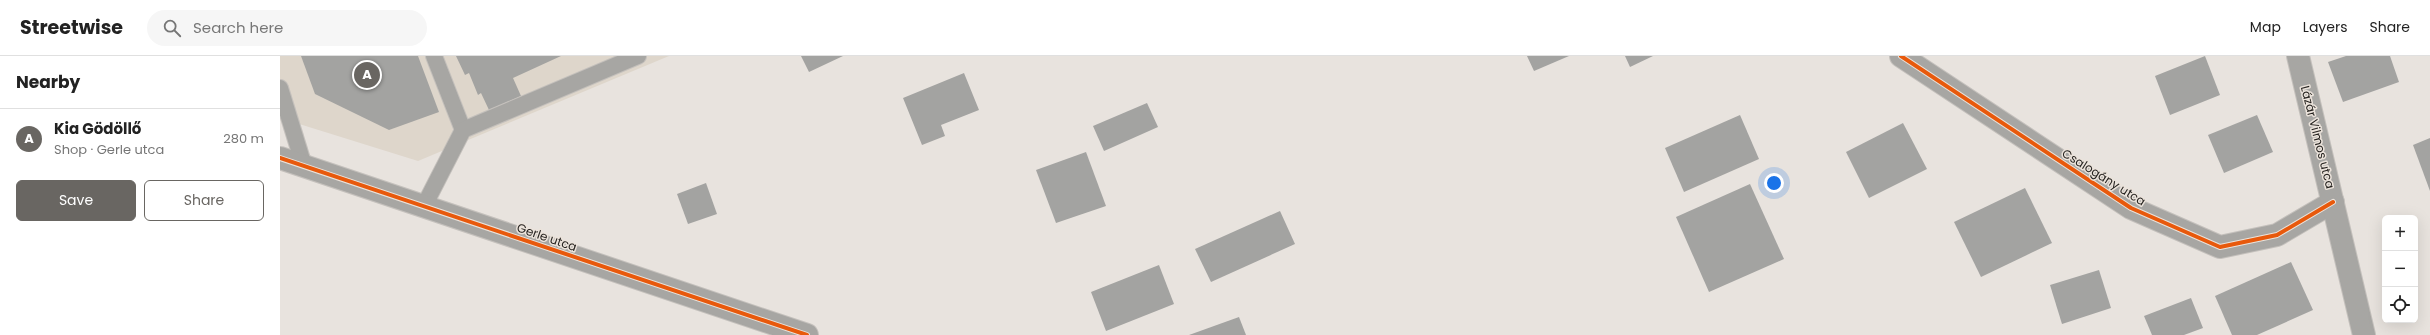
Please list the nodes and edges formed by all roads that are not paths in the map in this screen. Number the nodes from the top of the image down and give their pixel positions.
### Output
1 (434, 56) edge
2 (638, 56) edge
3 (1901, 56) edge
4 (2298, 56) edge
5 (280, 88) edge
6 (463, 130) junction
7 (280, 158) edge
8 (304, 166) junction
9 (2334, 202) junction
10 (424, 206) junction
11 (807, 335) edge
12 (2364, 335) edge

1 - 6 lane
2 - 6 lane
3 - 9 street, Csalogány utca
4 - 9 street, Lázár Vilmos utca
5 - 8 lane
6 - 10 lane
7 - 8 street, Gerle utca
8 - 10 street, Gerle utca
9 - 12 street, Lázár Vilmos utca
10 - 11 street, Gerle utca

